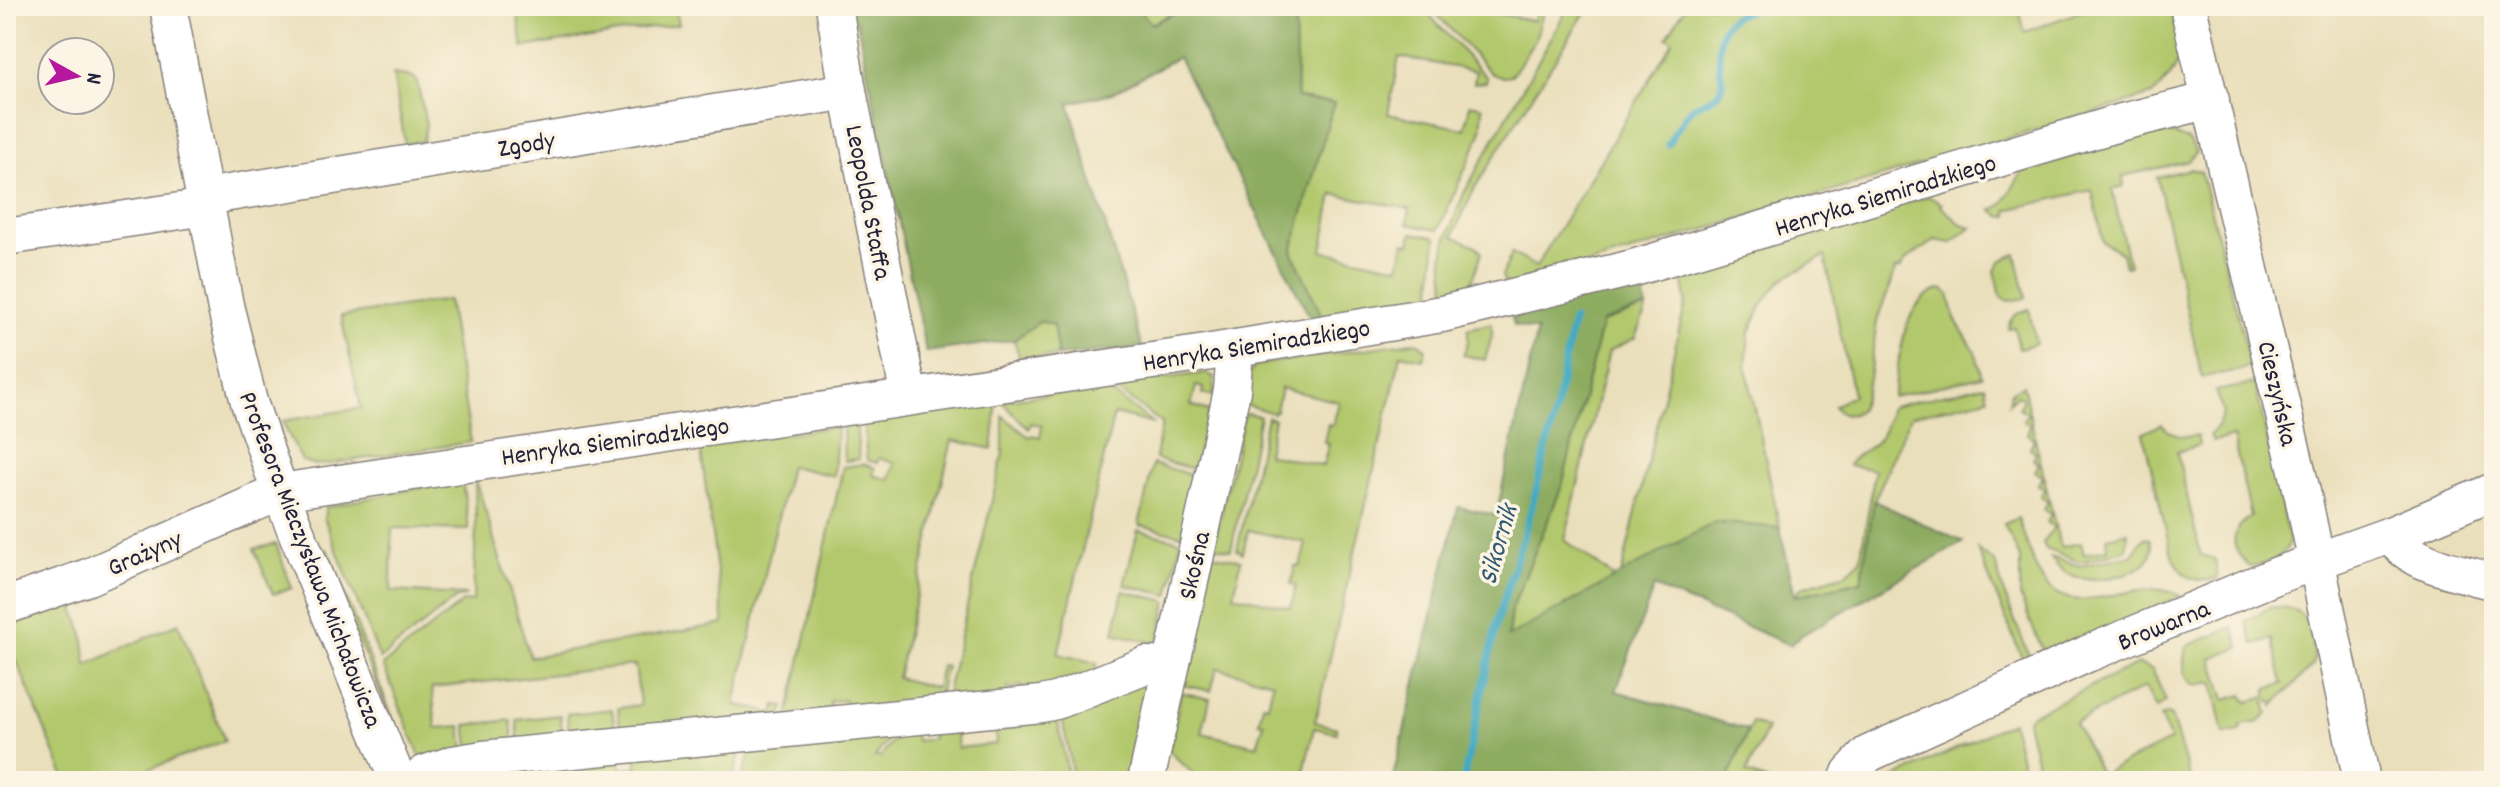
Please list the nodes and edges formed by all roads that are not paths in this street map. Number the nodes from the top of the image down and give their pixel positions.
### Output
1 (168, 6) edge
2 (834, 6) edge
3 (2188, 6) edge
4 (848, 91) junction
5 (2211, 100) junction
6 (206, 202) junction
7 (6, 237) edge
8 (1235, 348) junction
9 (909, 397) junction
10 (2494, 491) edge
11 (280, 492) junction
12 (2390, 535) junction
13 (2317, 560) junction
14 (2494, 582) edge
15 (6, 606) edge
16 (1170, 666) junction
17 (411, 778) edge
18 (1146, 781) edge
19 (1847, 781) edge
20 (2362, 781) edge

1 - 6 street, Profesora Mieczysława Michałowicza
2 - 4 street, Leopolda Staffa
3 - 5 street, Cieszyńska
4 - 6 street, Zgody
4 - 9 street, Leopolda Staffa
5 - 8 street, Henryka Siemiradzkiego
5 - 13 street, Cieszyńska
6 - 7 street, Zgody
6 - 11 street, Profesora Mieczysława Michałowicza
8 - 9 street, Henryka Siemiradzkiego
8 - 16 street, Skośna
9 - 11 street, Henryka Siemiradzkiego
10 - 12 street, Browarna
11 - 15 street, Grażyny
11 - 17 street, Profesora Mieczysława Michałowicza
12 - 13 street, Browarna
12 - 14 street
13 - 19 street, Browarna
13 - 20 street, Cieszyńska
16 - 17 street
16 - 18 street, Skośna

